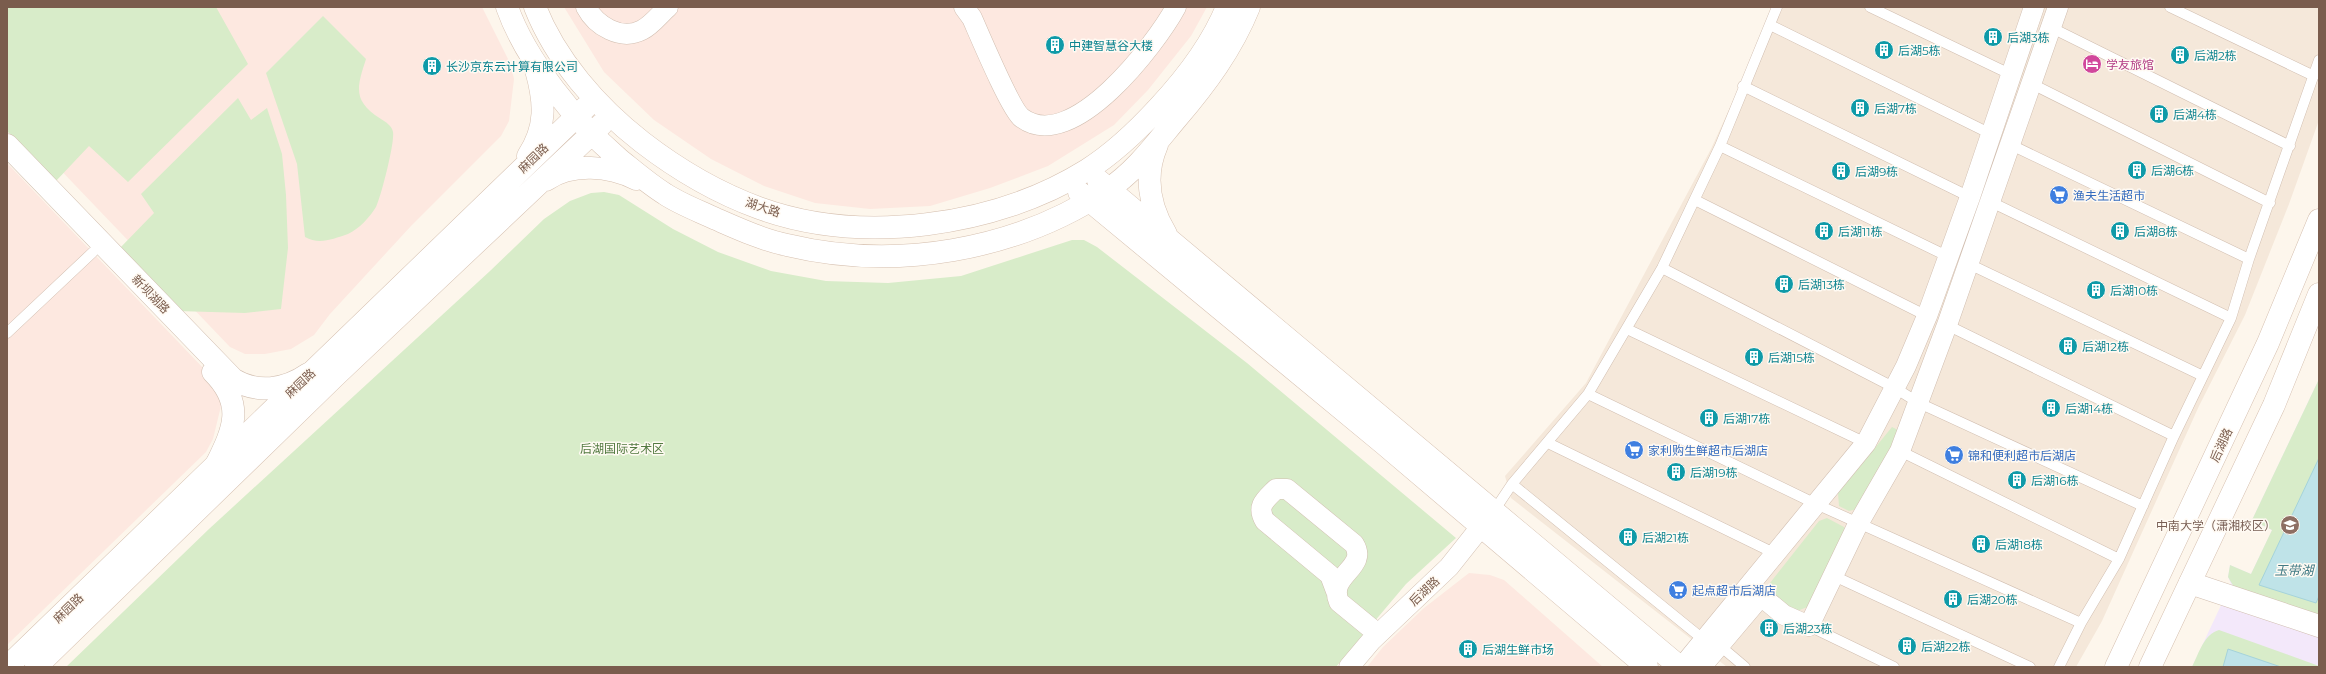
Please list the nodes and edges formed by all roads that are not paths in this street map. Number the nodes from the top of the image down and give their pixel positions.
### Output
1 (507, 7) edge
2 (535, 7) edge
3 (586, 7) edge
4 (668, 7) edge
5 (964, 7) edge
6 (1176, 7) edge
7 (1227, 7) edge
8 (1249, 7) edge
9 (1777, 7) edge
10 (1870, 7) edge
11 (2058, 7) edge
12 (2170, 7) edge
13 (2031, 8) edge
14 (1770, 25) junction
15 (2052, 28) junction
16 (530, 52) junction
17 (2319, 60) edge
18 (2012, 75) junction
19 (2314, 76) junction
20 (2032, 84) junction
21 (1743, 86) junction
22 (594, 99) junction
23 (610, 116) junction
24 (576, 117) junction
25 (592, 133) junction
26 (1992, 135) junction
27 (1159, 139) junction
28 (7, 145) edge
29 (2011, 145) junction
30 (1720, 146) junction
31 (2290, 146) junction
32 (7, 160) edge
33 (1087, 170) junction
34 (514, 176) junction
35 (1066, 181) junction
36 (532, 189) junction
37 (1108, 189) junction
38 (665, 194) junction
39 (1970, 197) junction
40 (1089, 200) junction
41 (1695, 200) junction
42 (1991, 202) junction
43 (2270, 203) junction
44 (1061, 215) junction
45 (2319, 220) edge
46 (1122, 228) junction
47 (1182, 251) junction
48 (93, 252) junction
49 (1949, 257) junction
50 (2248, 259) junction
51 (1969, 264) junction
52 (1662, 268) junction
53 (2319, 294) edge
54 (1927, 316) junction
55 (2231, 318) junction
56 (1947, 325) junction
57 (1627, 329) junction
58 (7, 332) edge
59 (315, 368) junction
60 (2202, 376) junction
61 (1895, 388) junction
62 (1588, 394) junction
63 (1919, 403) junction
64 (2174, 436) junction
65 (1548, 443) junction
66 (1866, 443) junction
67 (1900, 451) junction
68 (216, 465) junction
69 (1512, 484) junction
70 (1816, 504) junction
71 (2143, 506) junction
72 (1487, 519) junction
73 (1858, 524) junction
74 (1776, 554) junction
75 (2119, 559) junction
76 (1834, 576) junction
77 (2190, 583) junction
78 (1336, 591) junction
79 (2081, 623) junction
80 (1809, 626) junction
81 (2319, 626) edge
82 (1378, 634) junction
83 (1712, 643) junction
84 (7, 667) edge
85 (36, 667) edge
86 (1349, 667) edge
87 (1647, 667) edge
88 (1681, 667) edge
89 (1701, 667) edge
90 (1745, 667) edge
91 (1894, 667) edge
92 (2030, 667) edge
93 (2059, 667) edge
94 (2116, 667) edge
95 (2150, 667) edge

1 - 16 main road
2 - 22 main road, 湖大路
3 - 4 street
5 - 6 street
7 - 33 main road, 湖大路
8 - 27 main road
9 - 14 lane
10 - 18 lane
11 - 15 street
12 - 19 lane
13 - 18 street
14 - 21 lane
14 - 26 lane
15 - 20 street
15 - 31 lane
16 - 24 main road
16 - 34 main road
17 - 19 lane
18 - 26 street
19 - 31 lane
20 - 29 street
20 - 43 lane
21 - 30 lane
21 - 39 lane
22 - 23 main road, 湖大路
22 - 24 main road, 麻园路
23 - 25 main road, 麻园路
23 - 35 main road, 湖大路
24 - 25 main road
24 - 34 main road, 麻园路
25 - 36 main road, 麻园路
25 - 38 main road
26 - 29 lane
26 - 39 street
27 - 37 main road
27 - 47 main road
28 - 59 main road, 新坝湖路
29 - 42 street
29 - 50 lane
30 - 41 lane
30 - 49 lane
31 - 43 lane
32 - 48 main road, 新坝湖路
33 - 35 main road, 湖大路
33 - 37 main road
34 - 59 main road, 麻园路
35 - 40 main road
36 - 38 main road
36 - 85 main road, 麻园路
37 - 40 main road
37 - 47 main road
38 - 44 main road
39 - 49 street
40 - 44 main road
40 - 46 main road
41 - 52 lane
41 - 54 lane
42 - 51 street
42 - 55 lane
43 - 50 lane
44 - 46 main road
45 - 94 main road, 后湖路
46 - 72 main road
47 - 72 main road
48 - 58 lane
48 - 68 main road, 新坝湖路
49 - 54 street
50 - 55 lane
51 - 56 street
51 - 60 lane
52 - 57 lane
52 - 61 lane
53 - 77 main road
54 - 61 street
55 - 60 lane
56 - 63 street
56 - 64 lane
57 - 62 lane
57 - 66 lane
59 - 68 main road, 麻园路
60 - 64 lane
61 - 63 lane
61 - 66 street
62 - 65 lane
62 - 70 lane
63 - 67 street
63 - 71 lane
64 - 71 lane
65 - 69 lane
65 - 74 lane
66 - 70 street
67 - 73 street
67 - 75 lane
68 - 84 main road, 麻园路
69 - 72 lane
69 - 83 lane
70 - 73 lane
70 - 74 street
71 - 75 lane
72 - 82 street, 后湖路
72 - 87 main road
72 - 88 main road
73 - 76 street
73 - 79 lane
74 - 83 street
75 - 79 lane
76 - 80 street
76 - 92 lane
77 - 81 main road
77 - 95 main road
78 - 78 street
78 - 82 street
79 - 93 lane
80 - 83 street
80 - 91 lane
82 - 86 street, 后湖路
83 - 88 street
83 - 89 street
83 - 90 lane

